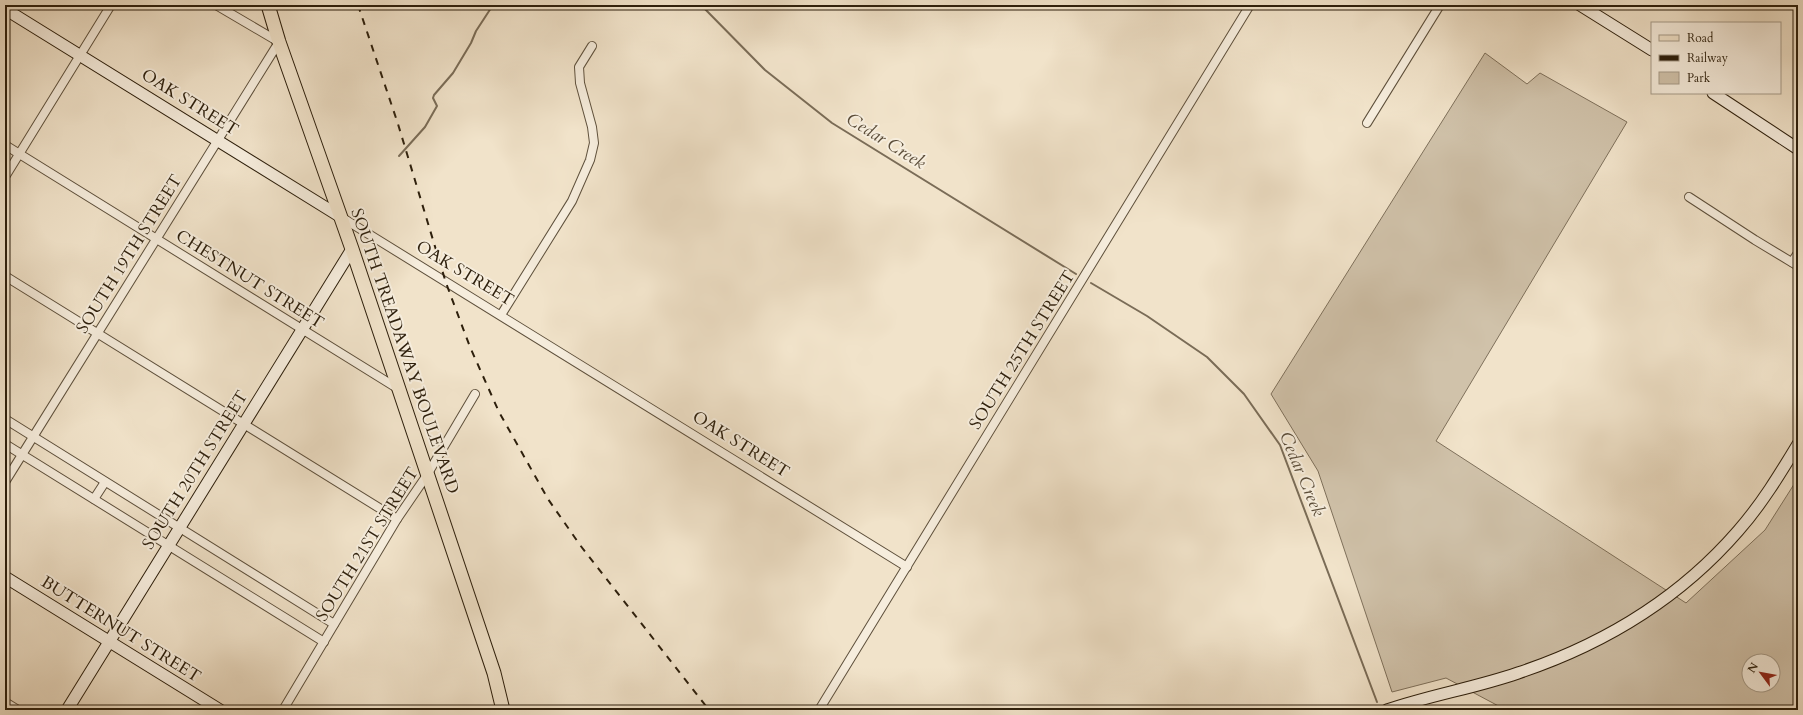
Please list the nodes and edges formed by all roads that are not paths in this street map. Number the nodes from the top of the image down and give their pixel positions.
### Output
1 (111, 5) edge
2 (216, 5) edge
3 (268, 5) edge
4 (1250, 5) edge
5 (1440, 5) edge
6 (1580, 5) edge
7 (5, 9) edge
8 (279, 42) junction
9 (592, 46) dead end
10 (1651, 49) edge
11 (80, 54) junction
12 (1715, 94) edge
13 (1367, 122) dead end
14 (218, 140) junction
15 (5, 145) edge
16 (1798, 149) edge
17 (19, 154) junction
18 (5, 176) edge
19 (1689, 197) dead end
20 (341, 217) junction
21 (157, 238) junction
22 (352, 249) junction
23 (1798, 253) edge
24 (1795, 264) edge
25 (5, 276) edge
26 (501, 315) junction
27 (303, 330) junction
28 (97, 334) junction
29 (397, 388) junction
30 (475, 394) dead end
31 (5, 419) edge
32 (244, 424) junction
33 (33, 437) junction
34 (5, 444) edge
35 (1798, 444) edge
36 (22, 455) junction
37 (427, 475) junction
38 (5, 482) edge
39 (105, 482) junction
40 (94, 499) junction
41 (397, 519) junction
42 (178, 528) junction
43 (168, 545) junction
44 (907, 567) junction
45 (5, 577) edge
46 (334, 624) junction
47 (110, 642) junction
48 (324, 642) junction
49 (5, 702) edge
50 (18, 710) edge
51 (67, 710) edge
52 (220, 710) edge
53 (283, 710) edge
54 (504, 710) edge
55 (819, 710) edge
56 (1387, 710) edge

1 - 11 street
2 - 8 street
3 - 8 main road, SOUTH TREADAWAY BOULEVARD
4 - 44 street, SOUTH 25TH STREET
5 - 13 street
6 - 10 street
7 - 11 street, OAK STREET
8 - 14 street, SOUTH 19TH STREET
8 - 20 main road, SOUTH TREADAWAY BOULEVARD
9 - 26 street
11 - 14 street, OAK STREET
11 - 17 street
12 - 16 street
14 - 20 street, OAK STREET
14 - 21 street, SOUTH 19TH STREET
15 - 17 street, CHESTNUT STREET
17 - 18 street
17 - 21 street, CHESTNUT STREET
19 - 24 street
20 - 22 main road, SOUTH TREADAWAY BOULEVARD
20 - 26 street, OAK STREET
21 - 27 street, CHESTNUT STREET
21 - 28 street, SOUTH 19TH STREET
22 - 27 street, SOUTH 20TH STREET
22 - 29 main road, SOUTH TREADAWAY BOULEVARD
23 - 24 street
25 - 28 street
26 - 44 street, OAK STREET
27 - 29 street, CHESTNUT STREET
27 - 32 street, SOUTH 20TH STREET
28 - 32 street
28 - 33 street, SOUTH 19TH STREET
29 - 37 main road, SOUTH TREADAWAY BOULEVARD
30 - 37 street, SOUTH 21ST STREET
31 - 33 street
32 - 41 street
32 - 42 street, SOUTH 20TH STREET
33 - 36 street, SOUTH 19TH STREET
33 - 39 street
34 - 36 street
35 - 56 street
36 - 38 street, SOUTH 19TH STREET
36 - 40 street
37 - 41 street, SOUTH 21ST STREET
37 - 54 main road, SOUTH TREADAWAY BOULEVARD
39 - 40 street
39 - 42 street
40 - 43 street
41 - 46 street, SOUTH 21ST STREET
42 - 43 street, SOUTH 20TH STREET
42 - 46 street
43 - 47 street, SOUTH 20TH STREET
43 - 48 street
44 - 55 street, SOUTH 25TH STREET
45 - 47 street, BUTTERNUT STREET
46 - 48 street, SOUTH 21ST STREET
47 - 51 street, SOUTH 20TH STREET
47 - 52 street, BUTTERNUT STREET
48 - 53 street, SOUTH 21ST STREET
49 - 50 street

